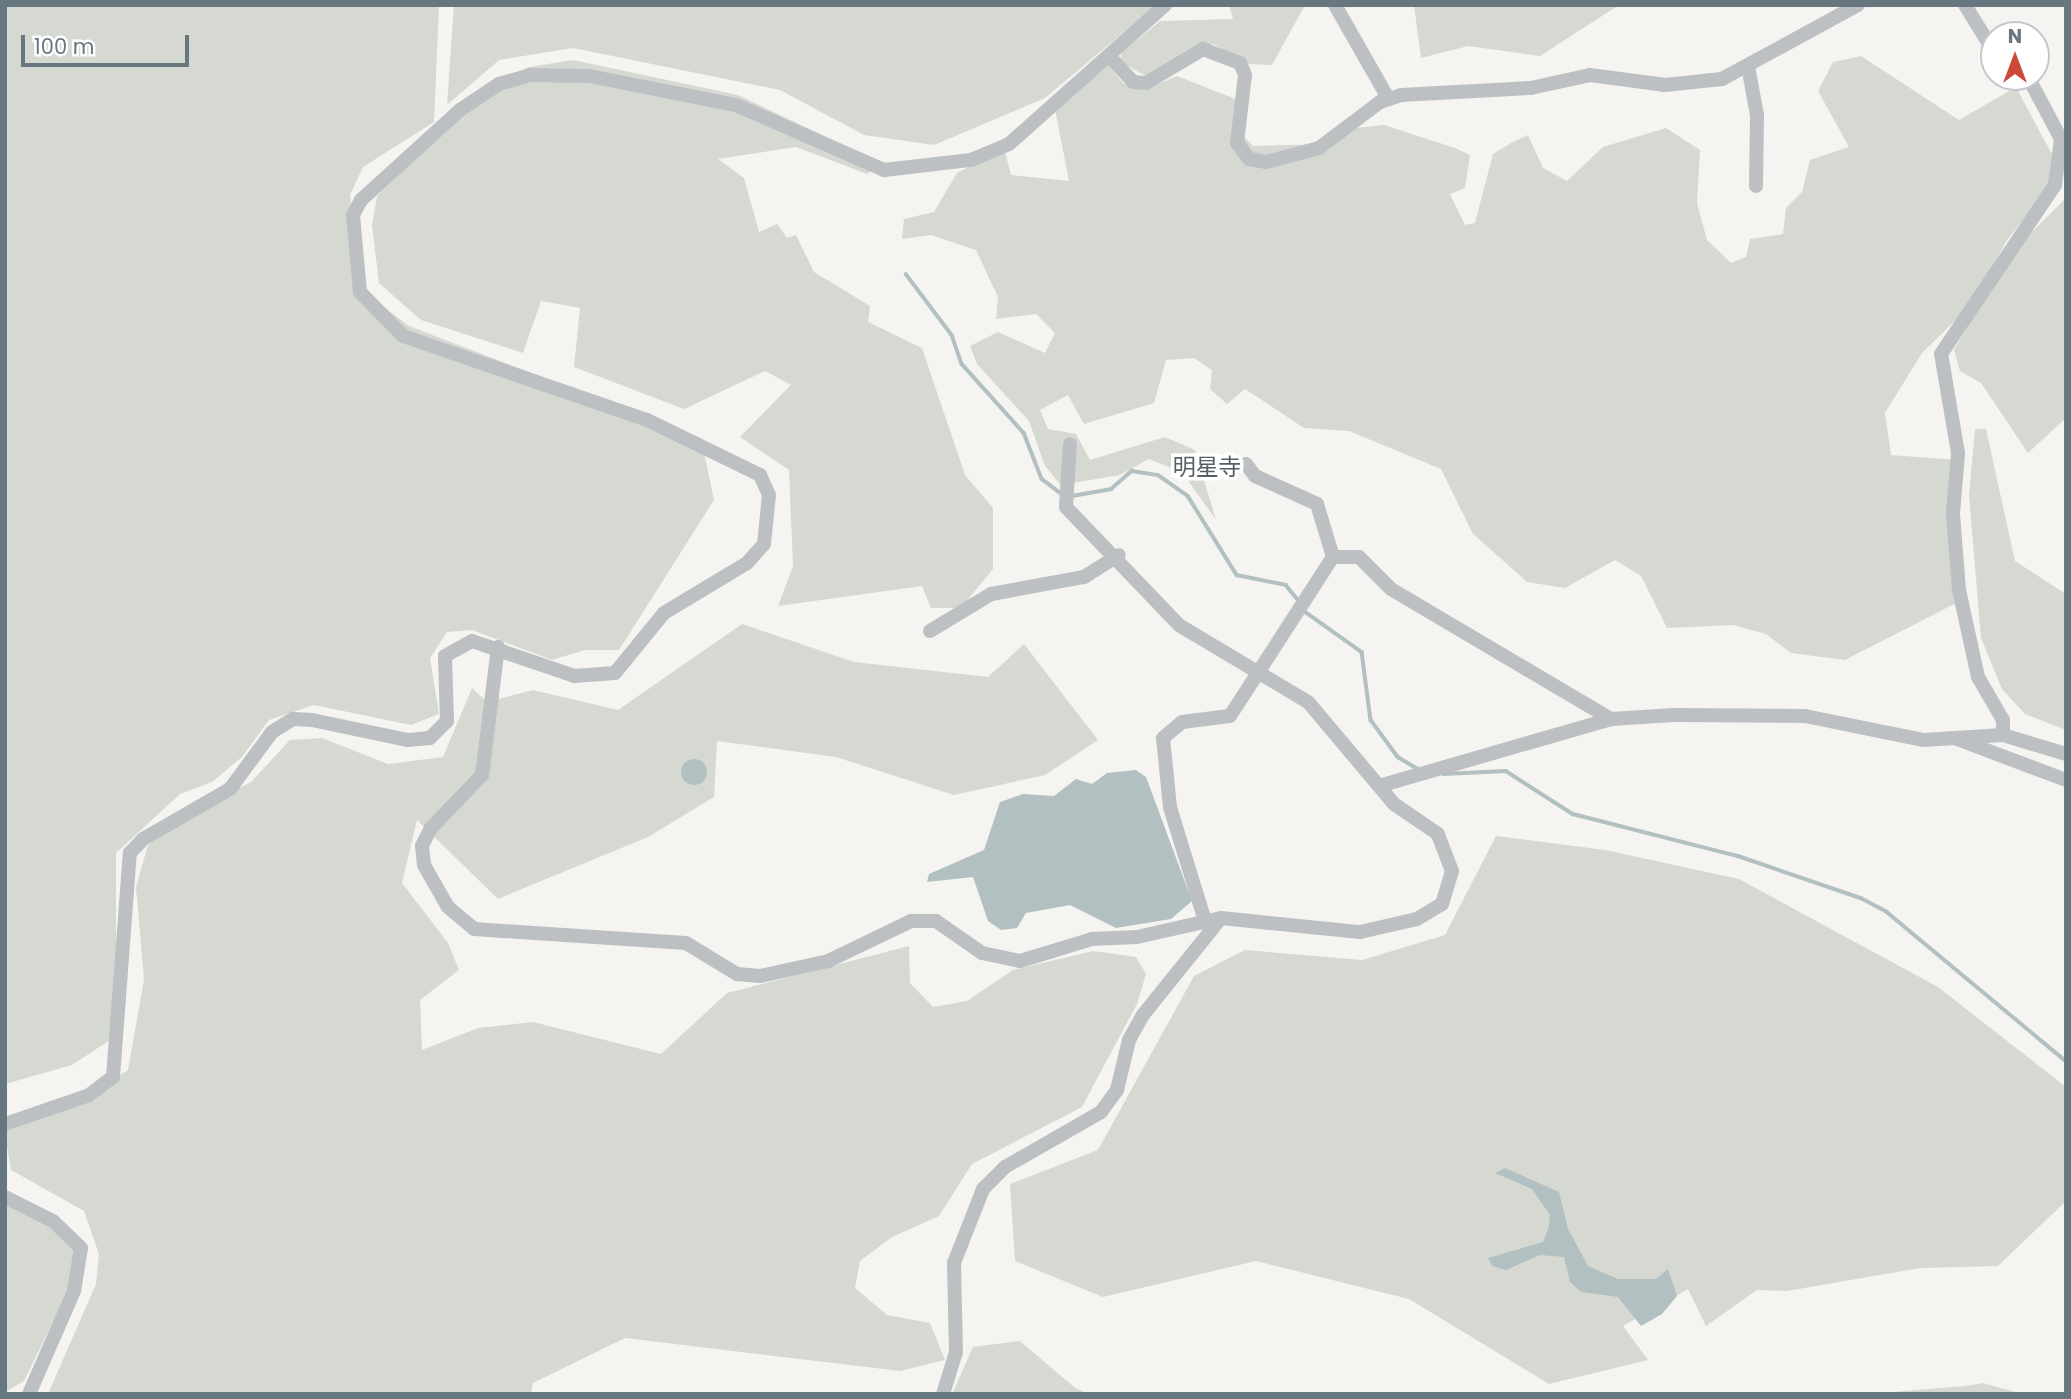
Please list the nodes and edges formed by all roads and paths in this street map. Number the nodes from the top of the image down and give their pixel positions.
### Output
1 (1165, 5) edge
2 (1335, 5) edge
3 (1858, 5) edge
4 (1965, 5) edge
5 (1980, 29) edge
6 (1109, 56) junction
7 (1748, 66) junction
8 (2035, 91) edge
9 (1388, 97) junction
10 (1756, 186) dead end
11 (1070, 444) dead end
12 (1246, 464) dead end
13 (1119, 555) junction
14 (1333, 557) junction
15 (930, 631) dead end
16 (498, 647) junction
17 (1257, 674) junction
18 (1611, 719) junction
19 (2003, 735) junction
20 (1952, 738) junction
21 (2066, 754) edge
22 (2066, 780) edge
23 (1379, 786) junction
24 (1221, 918) junction
25 (1205, 921) junction
26 (5, 1124) edge
27 (5, 1197) edge
28 (29, 1394) edge
29 (943, 1394) edge

1 - 6 street
2 - 9 street
3 - 7 street
4 - 5 street
6 - 9 street
6 - 16 street
7 - 9 street
7 - 10 street
8 - 19 street
11 - 13 street
12 - 14 street
13 - 15 street
13 - 17 street
14 - 17 street
14 - 18 street
16 - 25 street
16 - 26 street
17 - 23 street
17 - 25 street
18 - 20 street
18 - 23 street
19 - 20 street
19 - 21 street
20 - 22 street
23 - 24 street
24 - 25 street
24 - 29 street
27 - 28 street

